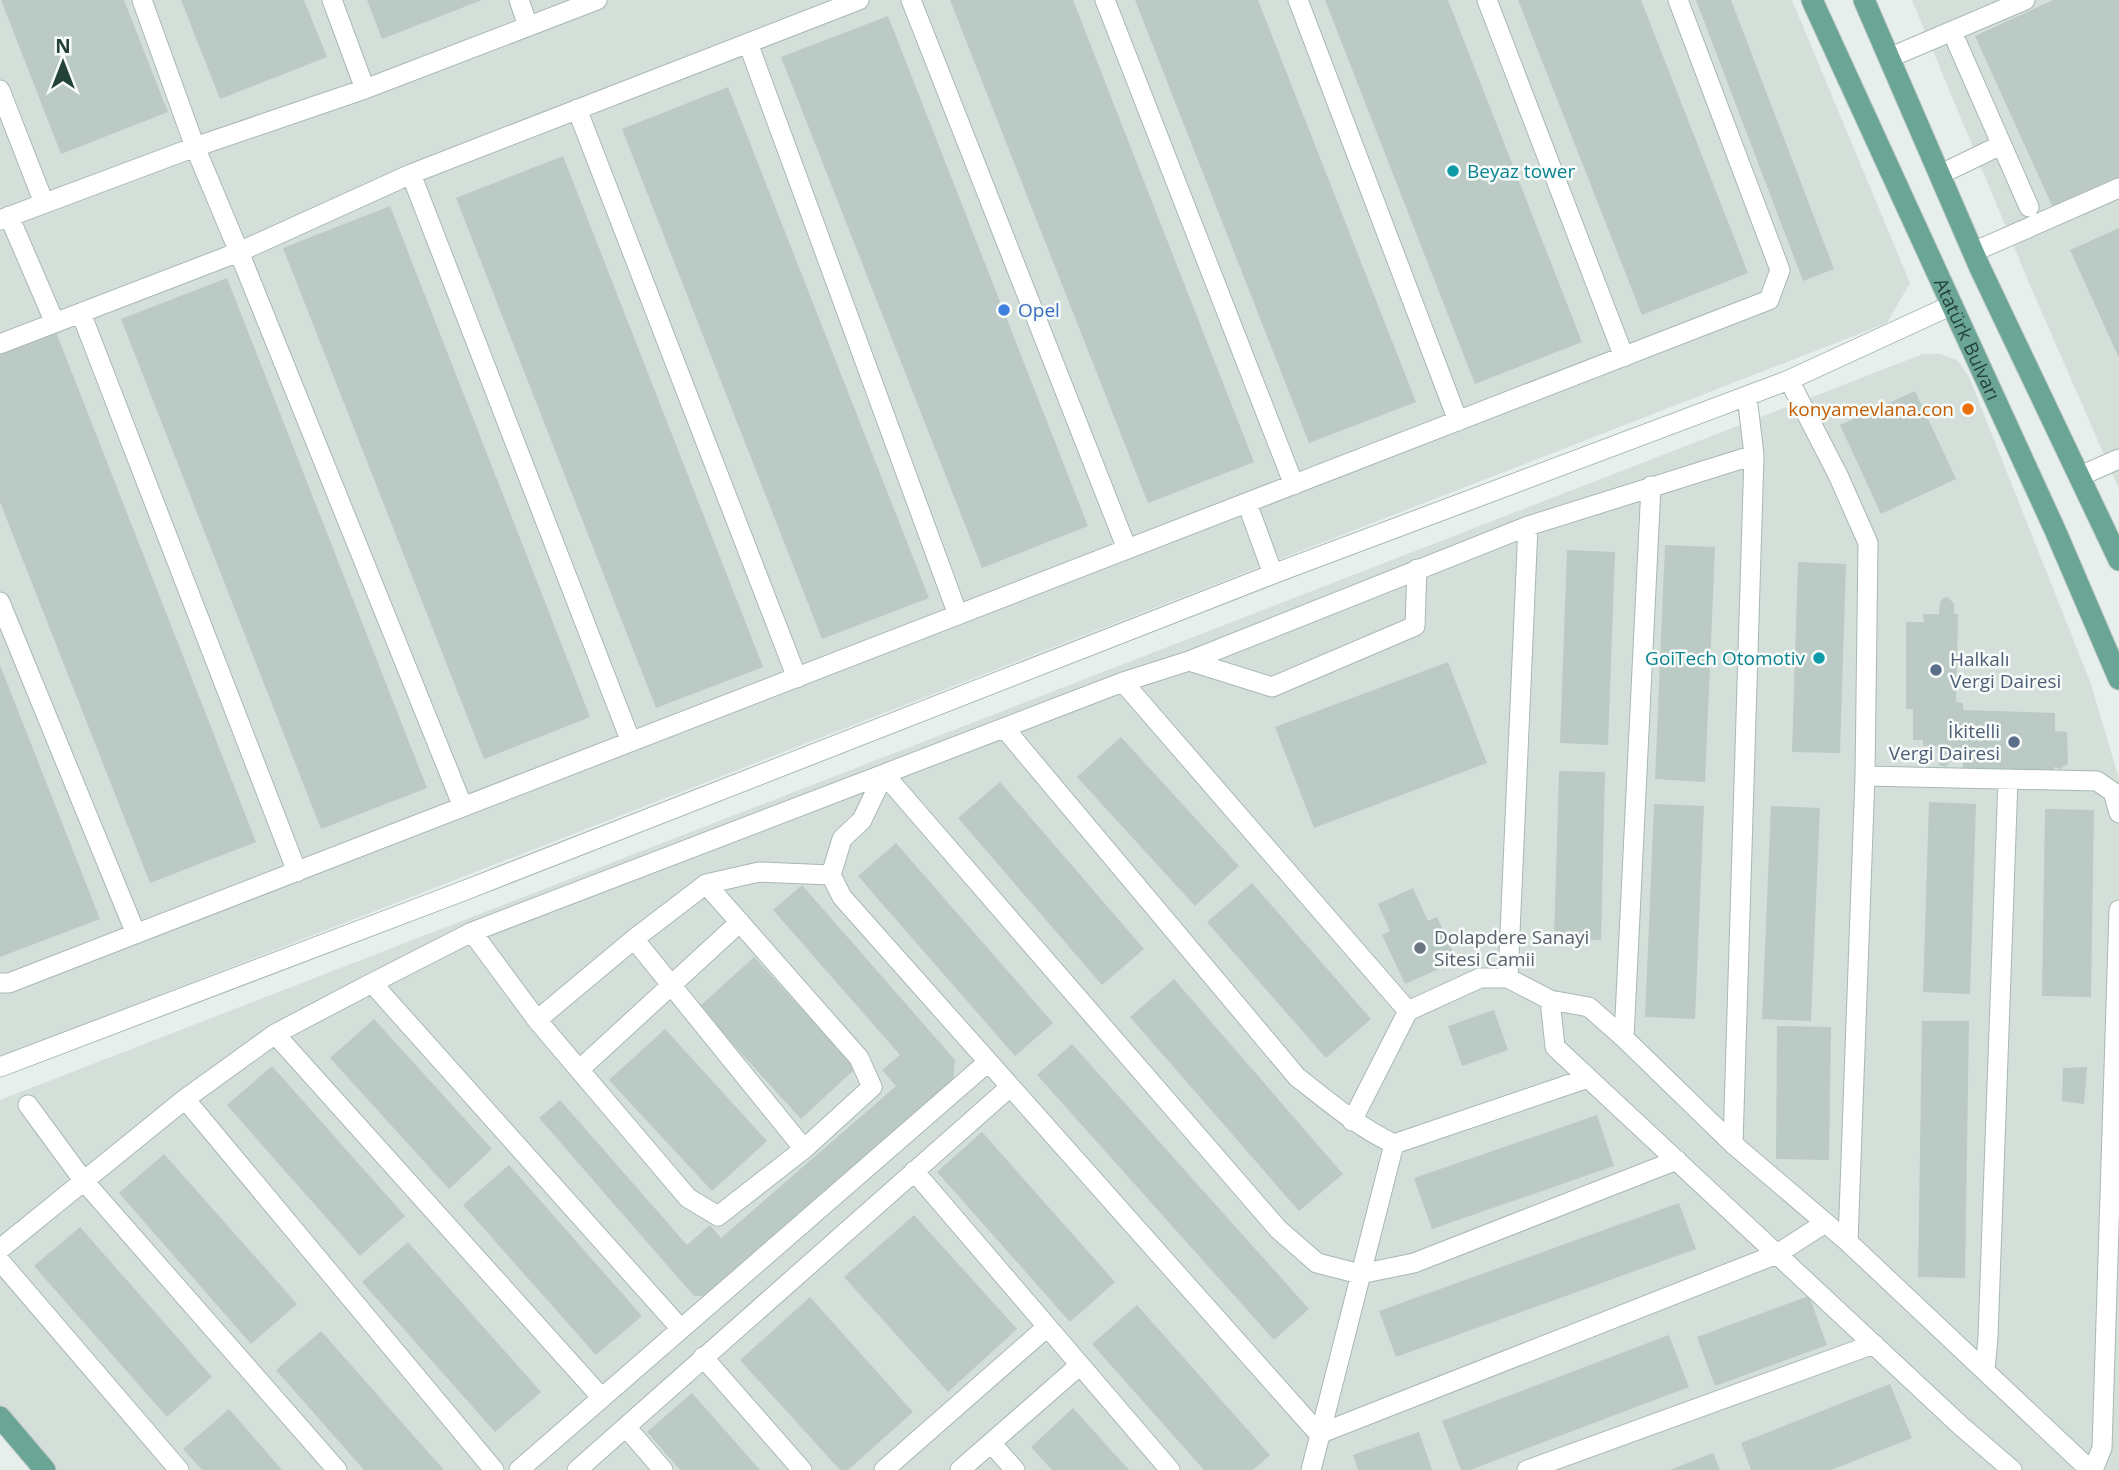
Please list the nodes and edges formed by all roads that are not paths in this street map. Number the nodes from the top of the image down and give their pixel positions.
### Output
1 (142, 0) edge
2 (332, 0) edge
3 (519, 0) edge
4 (597, 0) edge
5 (859, 0) edge
6 (912, 0) edge
7 (1105, 0) edge
8 (1298, 0) edge
9 (1487, 0) edge
10 (1678, 0) edge
11 (1812, 0) edge
12 (1864, 0) edge
13 (2025, 0) edge
14 (528, 26) junction
15 (748, 43) junction
16 (1957, 43) dead end
17 (1891, 57) junction
18 (365, 89) junction
19 (0, 90) edge
20 (577, 109) junction
21 (2001, 145) junction
22 (195, 147) junction
23 (411, 174) junction
24 (1941, 174) junction
25 (2119, 188) edge
26 (44, 203) junction
27 (2029, 207) dead end
28 (5, 218) edge
29 (239, 252) junction
30 (1973, 252) junction
31 (1952, 305) junction
32 (80, 313) junction
33 (55, 323) junction
34 (1, 340) edge
35 (1624, 357) junction
36 (1788, 380) junction
37 (1747, 396) junction
38 (1458, 421) junction
39 (1754, 455) junction
40 (2119, 459) edge
41 (2080, 476) junction
42 (1294, 485) junction
43 (1651, 486) junction
44 (1247, 503) junction
45 (1528, 526) junction
46 (1127, 549) junction
47 (2119, 559) edge
48 (1417, 569) junction
49 (1273, 574) junction
50 (0, 602) edge
51 (958, 615) junction
52 (1189, 661) junction
53 (797, 678) junction
54 (2119, 679) edge
55 (1123, 682) junction
56 (1005, 729) junction
57 (631, 742) junction
58 (884, 774) junction
59 (1865, 776) junction
60 (2008, 779) junction
61 (463, 807) junction
62 (2119, 813) edge
63 (297, 872) junction
64 (831, 875) junction
65 (706, 884) junction
66 (2119, 910) edge
67 (740, 922) junction
68 (472, 932) junction
69 (136, 934) junction
70 (634, 939) junction
71 (1508, 978) junction
72 (372, 982) junction
73 (0, 983) edge
74 (671, 985) junction
75 (1550, 1000) junction
76 (1408, 1011) junction
77 (537, 1020) junction
78 (275, 1034) junction
79 (1624, 1038) junction
80 (988, 1062) junction
81 (0, 1068) edge
82 (579, 1070) junction
83 (1588, 1078) junction
84 (1010, 1087) junction
85 (185, 1100) junction
86 (28, 1105) dead end
87 (1352, 1121) junction
88 (1395, 1144) junction
89 (1733, 1144) junction
90 (804, 1149) junction
91 (1677, 1160) junction
92 (914, 1171) junction
93 (83, 1181) junction
94 (1825, 1223) junction
95 (1848, 1242) junction
96 (0, 1249) edge
97 (1777, 1254) junction
98 (0, 1261) edge
99 (1360, 1274) junction
100 (1047, 1327) junction
101 (681, 1329) junction
102 (1874, 1344) junction
103 (703, 1357) junction
104 (1080, 1365) junction
105 (1985, 1371) junction
106 (602, 1398) junction
107 (0, 1417) edge
108 (627, 1428) junction
109 (1319, 1434) junction
110 (991, 1443) junction
111 (2008, 1467) edge
112 (1309, 1469) edge
113 (45, 1470) edge
114 (180, 1470) edge
115 (337, 1470) edge
116 (494, 1470) edge
117 (519, 1470) edge
118 (577, 1470) edge
119 (663, 1470) edge
120 (802, 1470) edge
121 (884, 1470) edge
122 (960, 1470) edge
123 (1015, 1470) edge
124 (1170, 1470) edge
125 (1527, 1470) edge
126 (1985, 1470) edge
127 (2092, 1470) edge

1 - 22 street
2 - 18 street
3 - 14 street
4 - 14 street
5 - 15 street
6 - 46 street
7 - 42 street
8 - 38 street
9 - 35 street
10 - 35 street
11 - 31 main road, Atatürk Bulvarı
12 - 17 main road
13 - 17 street
14 - 18 street
15 - 20 street
15 - 51 street
16 - 21 street
17 - 24 main road
18 - 22 street
19 - 26 street
20 - 23 street
20 - 53 street
21 - 24 street
21 - 27 street
22 - 26 street
22 - 29 street
23 - 29 street
23 - 57 street
24 - 30 main road
25 - 30 street
26 - 28 street
28 - 33 street
29 - 32 street
29 - 61 street
30 - 41 main road
31 - 36 street
31 - 54 main road, Atatürk Bulvarı
32 - 33 street
32 - 63 street
33 - 34 street
35 - 38 street
36 - 37 street
36 - 59 street
37 - 39 street
37 - 49 street
38 - 42 street
39 - 43 street
39 - 89 street
40 - 41 street
41 - 47 main road
42 - 44 street
43 - 45 street
43 - 79 street
44 - 46 street
44 - 49 street
45 - 48 street
45 - 71 street
46 - 51 street
48 - 52 street
48 - 52 street
49 - 81 street
50 - 69 street
51 - 53 street
52 - 55 street
53 - 57 street
55 - 56 street
55 - 76 street
56 - 58 street
56 - 87 street
57 - 61 street
58 - 64 street
58 - 68 street
58 - 99 street
59 - 60 street
59 - 95 street
60 - 62 street
60 - 105 street
61 - 63 street
63 - 69 street
64 - 65 street
64 - 80 street
65 - 67 street
65 - 70 street
66 - 127 street
67 - 74 street
67 - 90 street
68 - 72 street
68 - 77 street
69 - 73 street
70 - 74 street
70 - 77 street
71 - 75 street
71 - 76 street
72 - 78 street
72 - 101 street
74 - 82 street
74 - 90 street
75 - 79 street
75 - 83 street
76 - 87 street
77 - 82 street
78 - 85 street
78 - 106 street
79 - 89 street
80 - 84 street
80 - 101 street
82 - 90 street
83 - 88 street
83 - 91 street
84 - 92 street
84 - 109 street
85 - 93 street
85 - 116 street
86 - 93 street
87 - 88 street
88 - 99 street
89 - 94 street
91 - 97 street
91 - 99 street
92 - 100 street
92 - 103 street
93 - 96 street
93 - 115 street
94 - 95 street
94 - 97 street
95 - 105 street
97 - 102 street
97 - 109 street
98 - 114 street
99 - 109 street
100 - 104 street
100 - 121 street
101 - 106 street
102 - 111 street
102 - 125 street
103 - 108 street
103 - 120 street
104 - 110 street
104 - 124 street
105 - 127 street
106 - 117 street
107 - 113 main road
108 - 118 street
108 - 119 street
109 - 112 street
110 - 122 street
110 - 123 street
111 - 126 street

